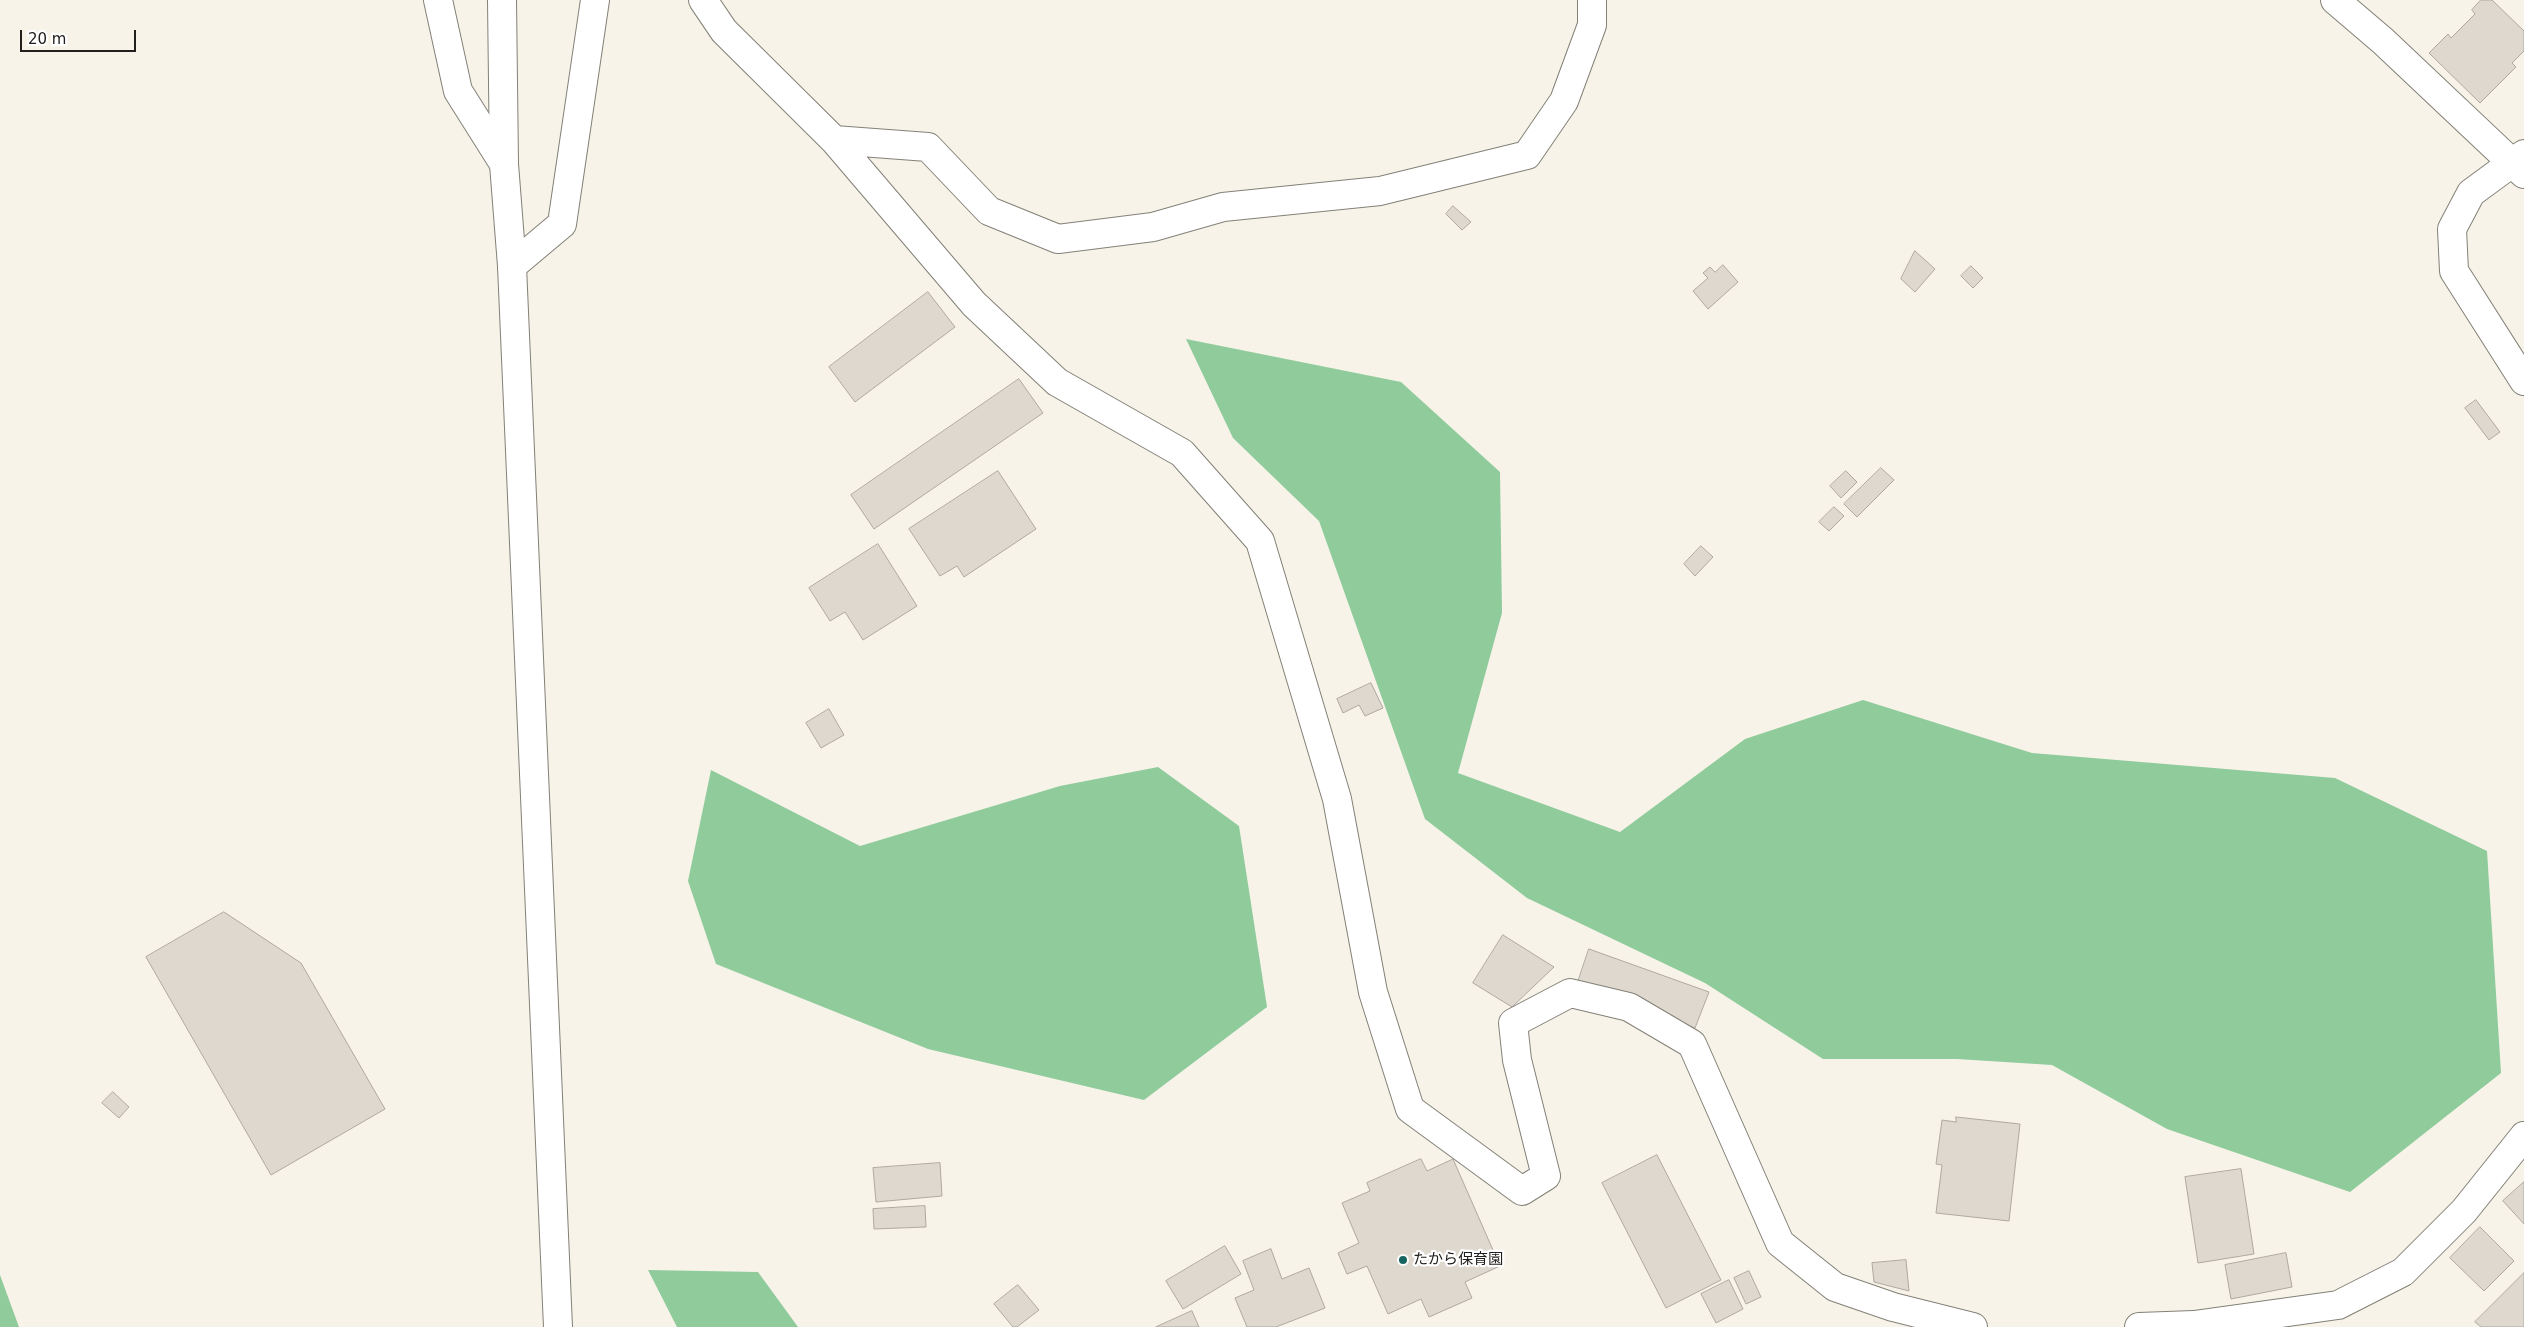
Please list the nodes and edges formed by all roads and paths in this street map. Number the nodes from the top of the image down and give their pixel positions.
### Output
1 (438, 0) edge
2 (502, 0) edge
3 (595, 0) edge
4 (703, 0) edge
5 (1592, 0) edge
6 (2335, 0) edge
7 (834, 140) junction
8 (504, 164) junction
9 (2520, 164) edge
10 (512, 266) junction
11 (2524, 381) edge
12 (2524, 1136) edge
13 (558, 1327) edge
14 (1973, 1327) edge
15 (2139, 1327) edge

1 - 8 street
2 - 8 street
3 - 10 street
4 - 7 street
5 - 7 street
6 - 9 street
7 - 14 street
8 - 10 street
9 - 11 street
10 - 13 street
12 - 15 street

